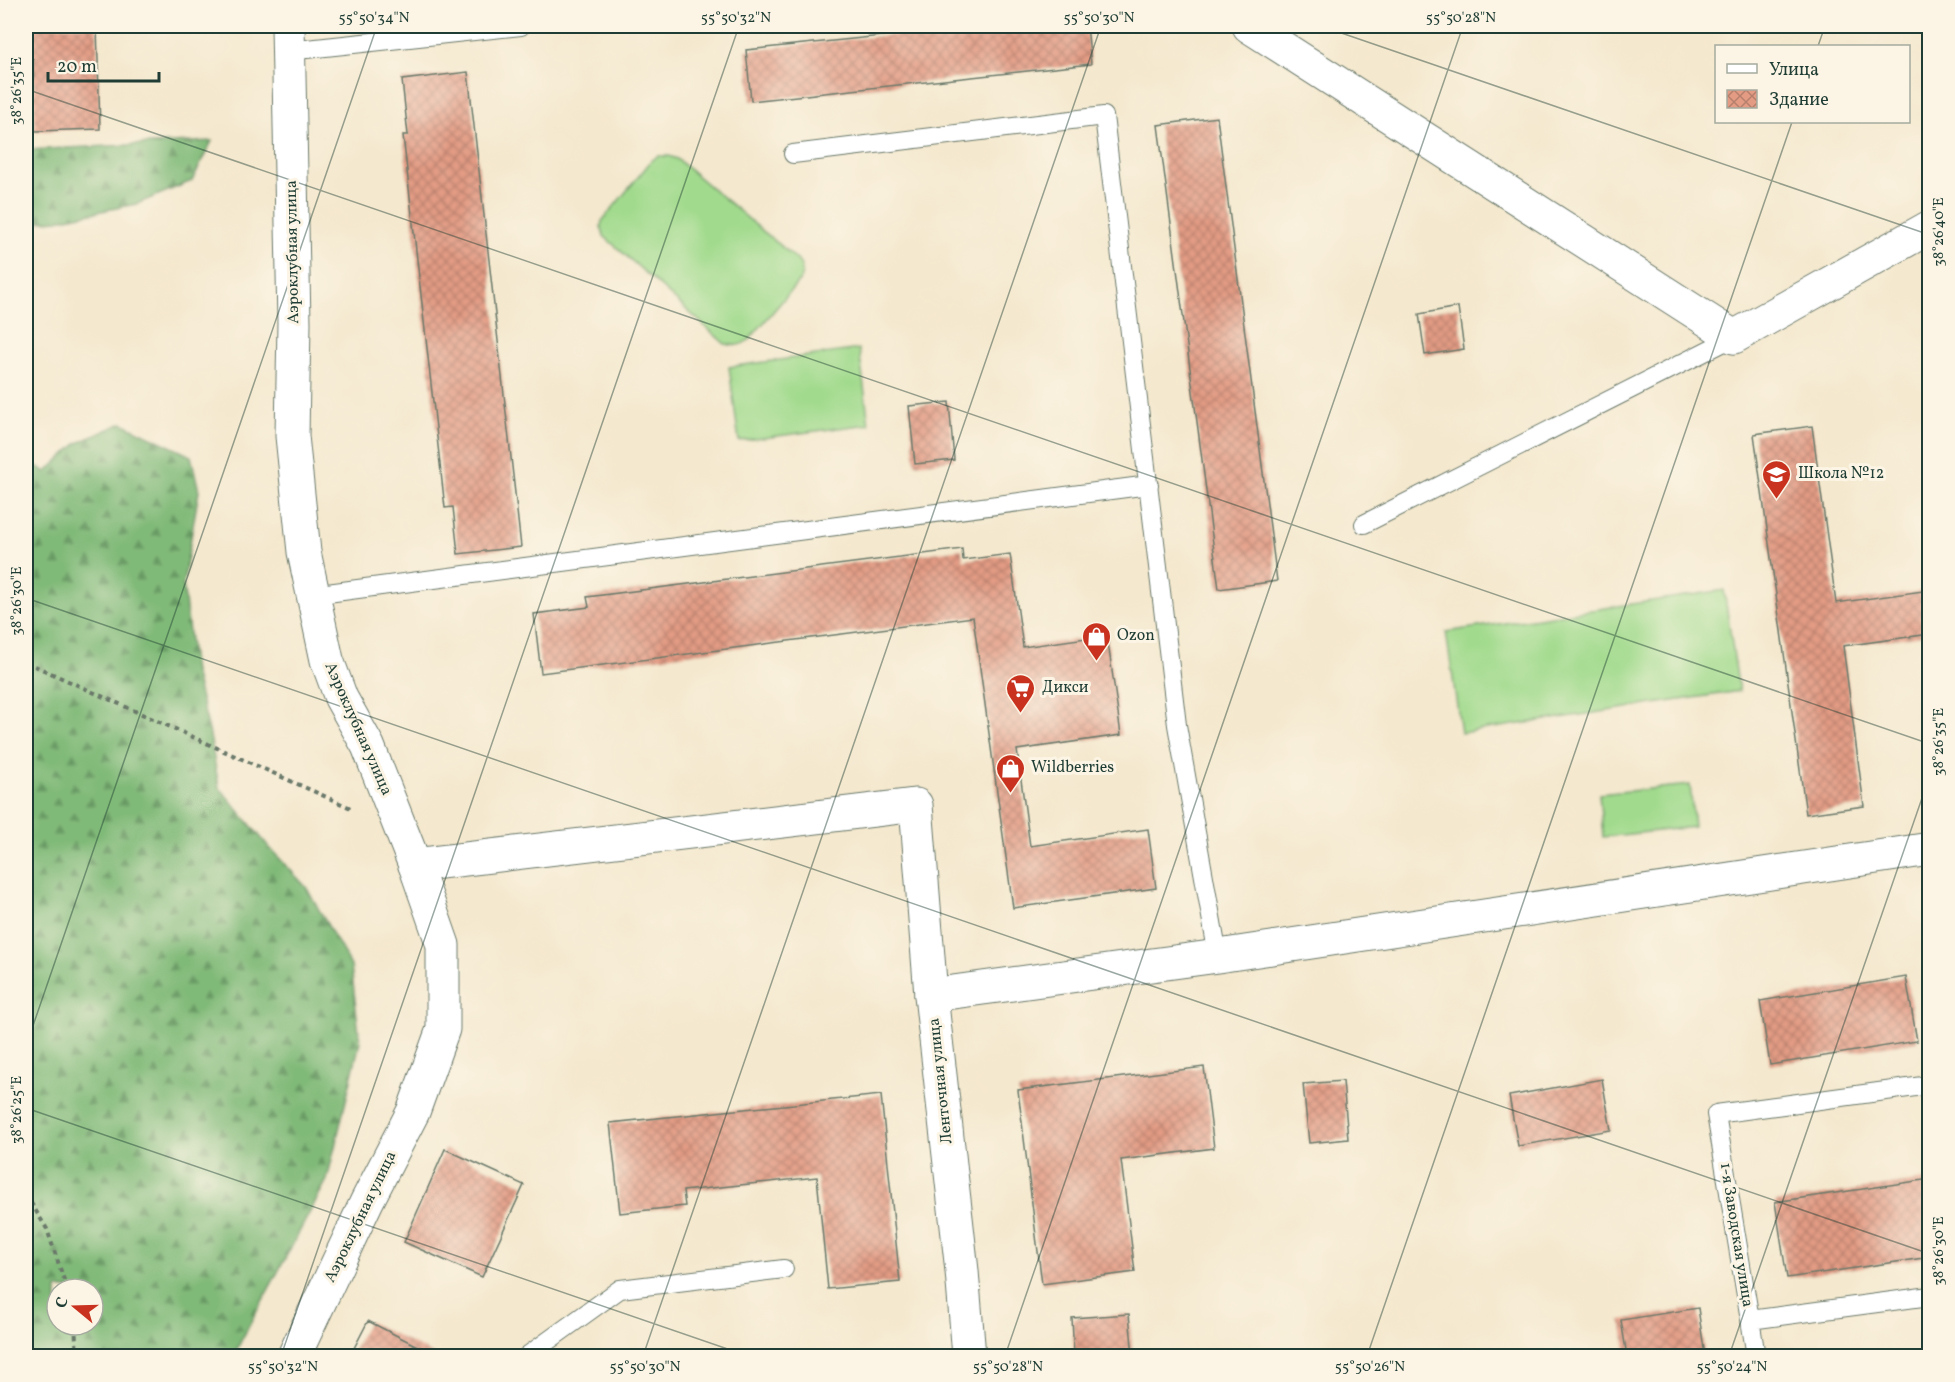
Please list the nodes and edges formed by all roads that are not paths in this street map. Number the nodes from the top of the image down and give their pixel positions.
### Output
1 (521, 26) edge
2 (1249, 26) edge
3 (288, 38) edge
4 (793, 154) dead end
5 (1929, 227) edge
6 (1734, 337) junction
7 (1149, 485) junction
8 (1364, 524) dead end
9 (312, 595) junction
10 (1929, 849) edge
11 (415, 865) junction
12 (1218, 956) junction
13 (931, 995) junction
14 (1929, 1085) edge
15 (784, 1269) dead end
16 (1929, 1296) edge
17 (1750, 1320) junction
18 (294, 1356) edge
19 (527, 1356) edge
20 (969, 1356) edge
21 (1756, 1356) edge

1 - 3 lane
2 - 6 street
3 - 9 street, Аэроклубная улица
4 - 7 lane
5 - 6 street
6 - 8 lane
7 - 9 lane
7 - 12 lane
9 - 11 street, Аэроклубная улица
10 - 12 street
11 - 13 street, Ленточная улица
11 - 18 street, Аэроклубная улица
12 - 13 street
13 - 20 street, Ленточная улица
14 - 17 lane, 1-я Заводская улица
15 - 19 lane
16 - 17 lane
17 - 21 lane, 1-я Заводская улица

